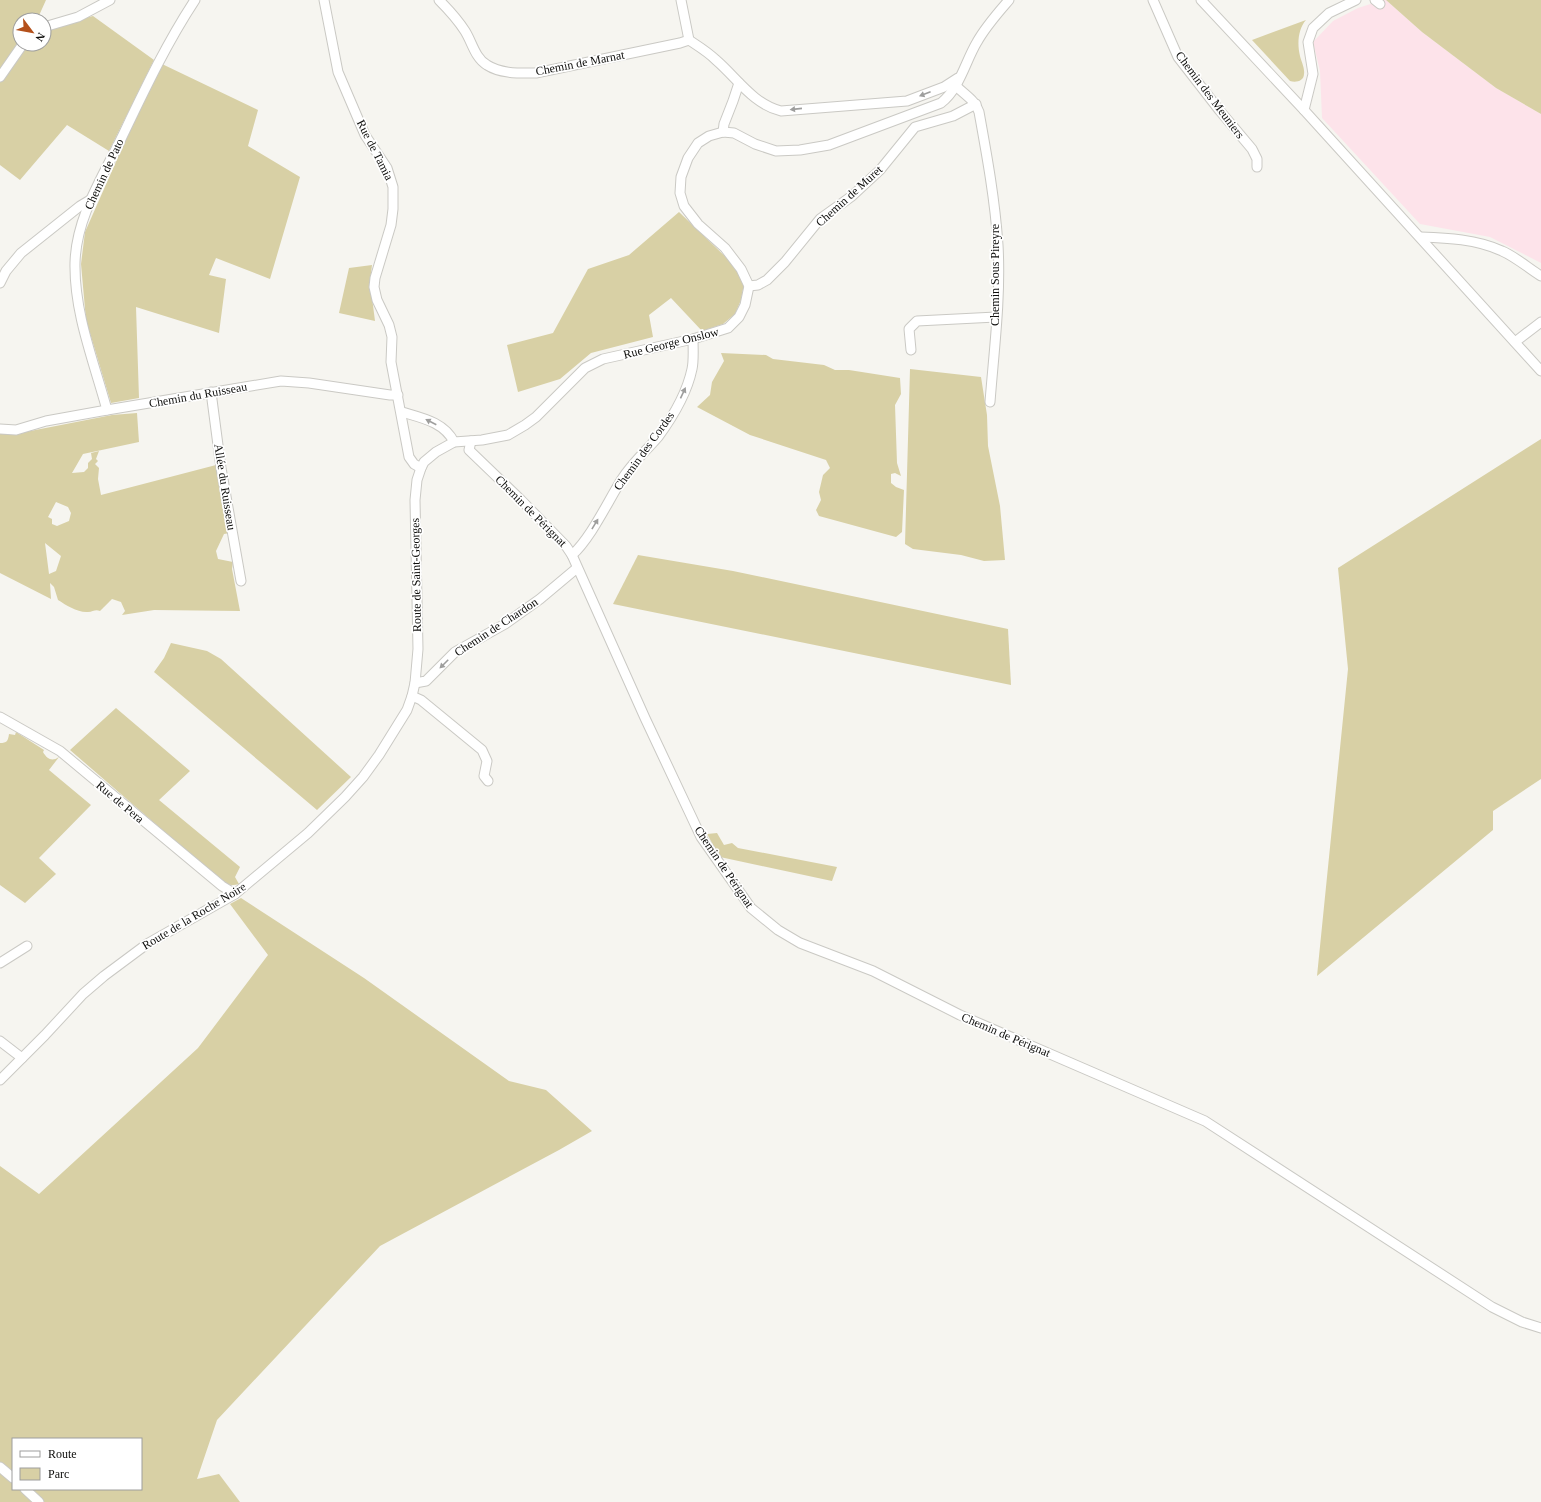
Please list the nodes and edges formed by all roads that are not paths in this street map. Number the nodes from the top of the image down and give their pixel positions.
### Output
1 (110, 0) edge
2 (195, 0) edge
3 (324, 0) edge
4 (439, 0) edge
5 (681, 0) edge
6 (1009, 0) edge
7 (1153, 0) edge
8 (1202, 0) edge
9 (1356, 0) edge
10 (52, 25) edge
11 (689, 40) junction
12 (17, 52) edge
13 (0, 77) edge
14 (960, 77) junction
15 (738, 83) junction
16 (956, 86) junction
17 (976, 104) junction
18 (1304, 110) junction
19 (724, 132) junction
20 (1258, 167) dead end
21 (90, 200) junction
22 (1420, 237) junction
23 (1541, 276) edge
24 (0, 283) edge
25 (749, 286) junction
26 (996, 317) junction
27 (1541, 322) edge
28 (693, 339) junction
29 (1515, 342) junction
30 (911, 350) dead end
31 (1541, 371) edge
32 (212, 392) junction
33 (398, 395) junction
34 (990, 402) dead end
35 (107, 410) junction
36 (402, 412) junction
37 (0, 429) edge
38 (471, 441) junction
39 (454, 442) junction
40 (421, 468) junction
41 (572, 555) junction
42 (577, 568) junction
43 (241, 581) dead end
44 (415, 683) junction
45 (412, 696) junction
46 (1, 719) edge
47 (488, 781) dead end
48 (235, 894) junction
49 (27, 946) dead end
50 (0, 963) edge
51 (0, 1041) edge
52 (22, 1058) junction
53 (0, 1080) edge
54 (1541, 1328) edge
55 (0, 1466) edge
56 (12, 1477) edge
57 (25, 1490) edge
58 (39, 1502) edge

1 - 10 street
2 - 21 street, Chemin de Pato
3 - 33 street, Rue de Tamia
4 - 11 street, Chemin de Marnat
5 - 11 street
6 - 14 street
7 - 20 street, Chemin des Meuniers
8 - 18 street
9 - 18 street
11 - 15 street
12 - 13 street
14 -> 15 street
14 - 16 street
15 - 19 street
16 - 17 street
16 - 19 street
17 - 25 street, Chemin de Muret
17 - 26 street, Chemin Sous Pireyre
18 - 22 street
19 - 25 street
21 - 24 street
21 - 35 street, Chemin de Pato
22 - 23 street
22 - 29 street
25 - 28 street, Rue George Onslow
26 - 30 street
26 - 34 street, Chemin Sous Pireyre
27 - 29 street
28 - 38 street, Rue George Onslow
41 -> 28 street, Chemin des Cordes
29 - 31 street
32 - 33 street, Chemin du Ruisseau
32 - 35 street, Chemin du Ruisseau
32 - 43 street, Allée du Ruisseau
33 - 36 street, Rue de Tamia
35 - 37 street, Chemin du Ruisseau
39 -> 36 street
36 - 40 street, Rue de Tamia
38 - 39 street, Rue George Onslow
38 - 41 street, Chemin de Pérignat
39 - 40 street
40 - 44 street, Route de Saint-Georges
41 - 42 street, Chemin de Pérignat
42 -> 44 street, Chemin de Chardon
42 - 54 street, Chemin de Pérignat
44 - 45 street, Route de la Roche Noire
45 - 47 street
45 - 48 street, Route de la Roche Noire
46 - 48 street, Rue de Pera
48 - 52 street, Route de la Roche Noire
49 - 50 street
51 - 52 street
52 - 53 street, Route de la Roche Noire
55 - 56 street
57 - 58 street

